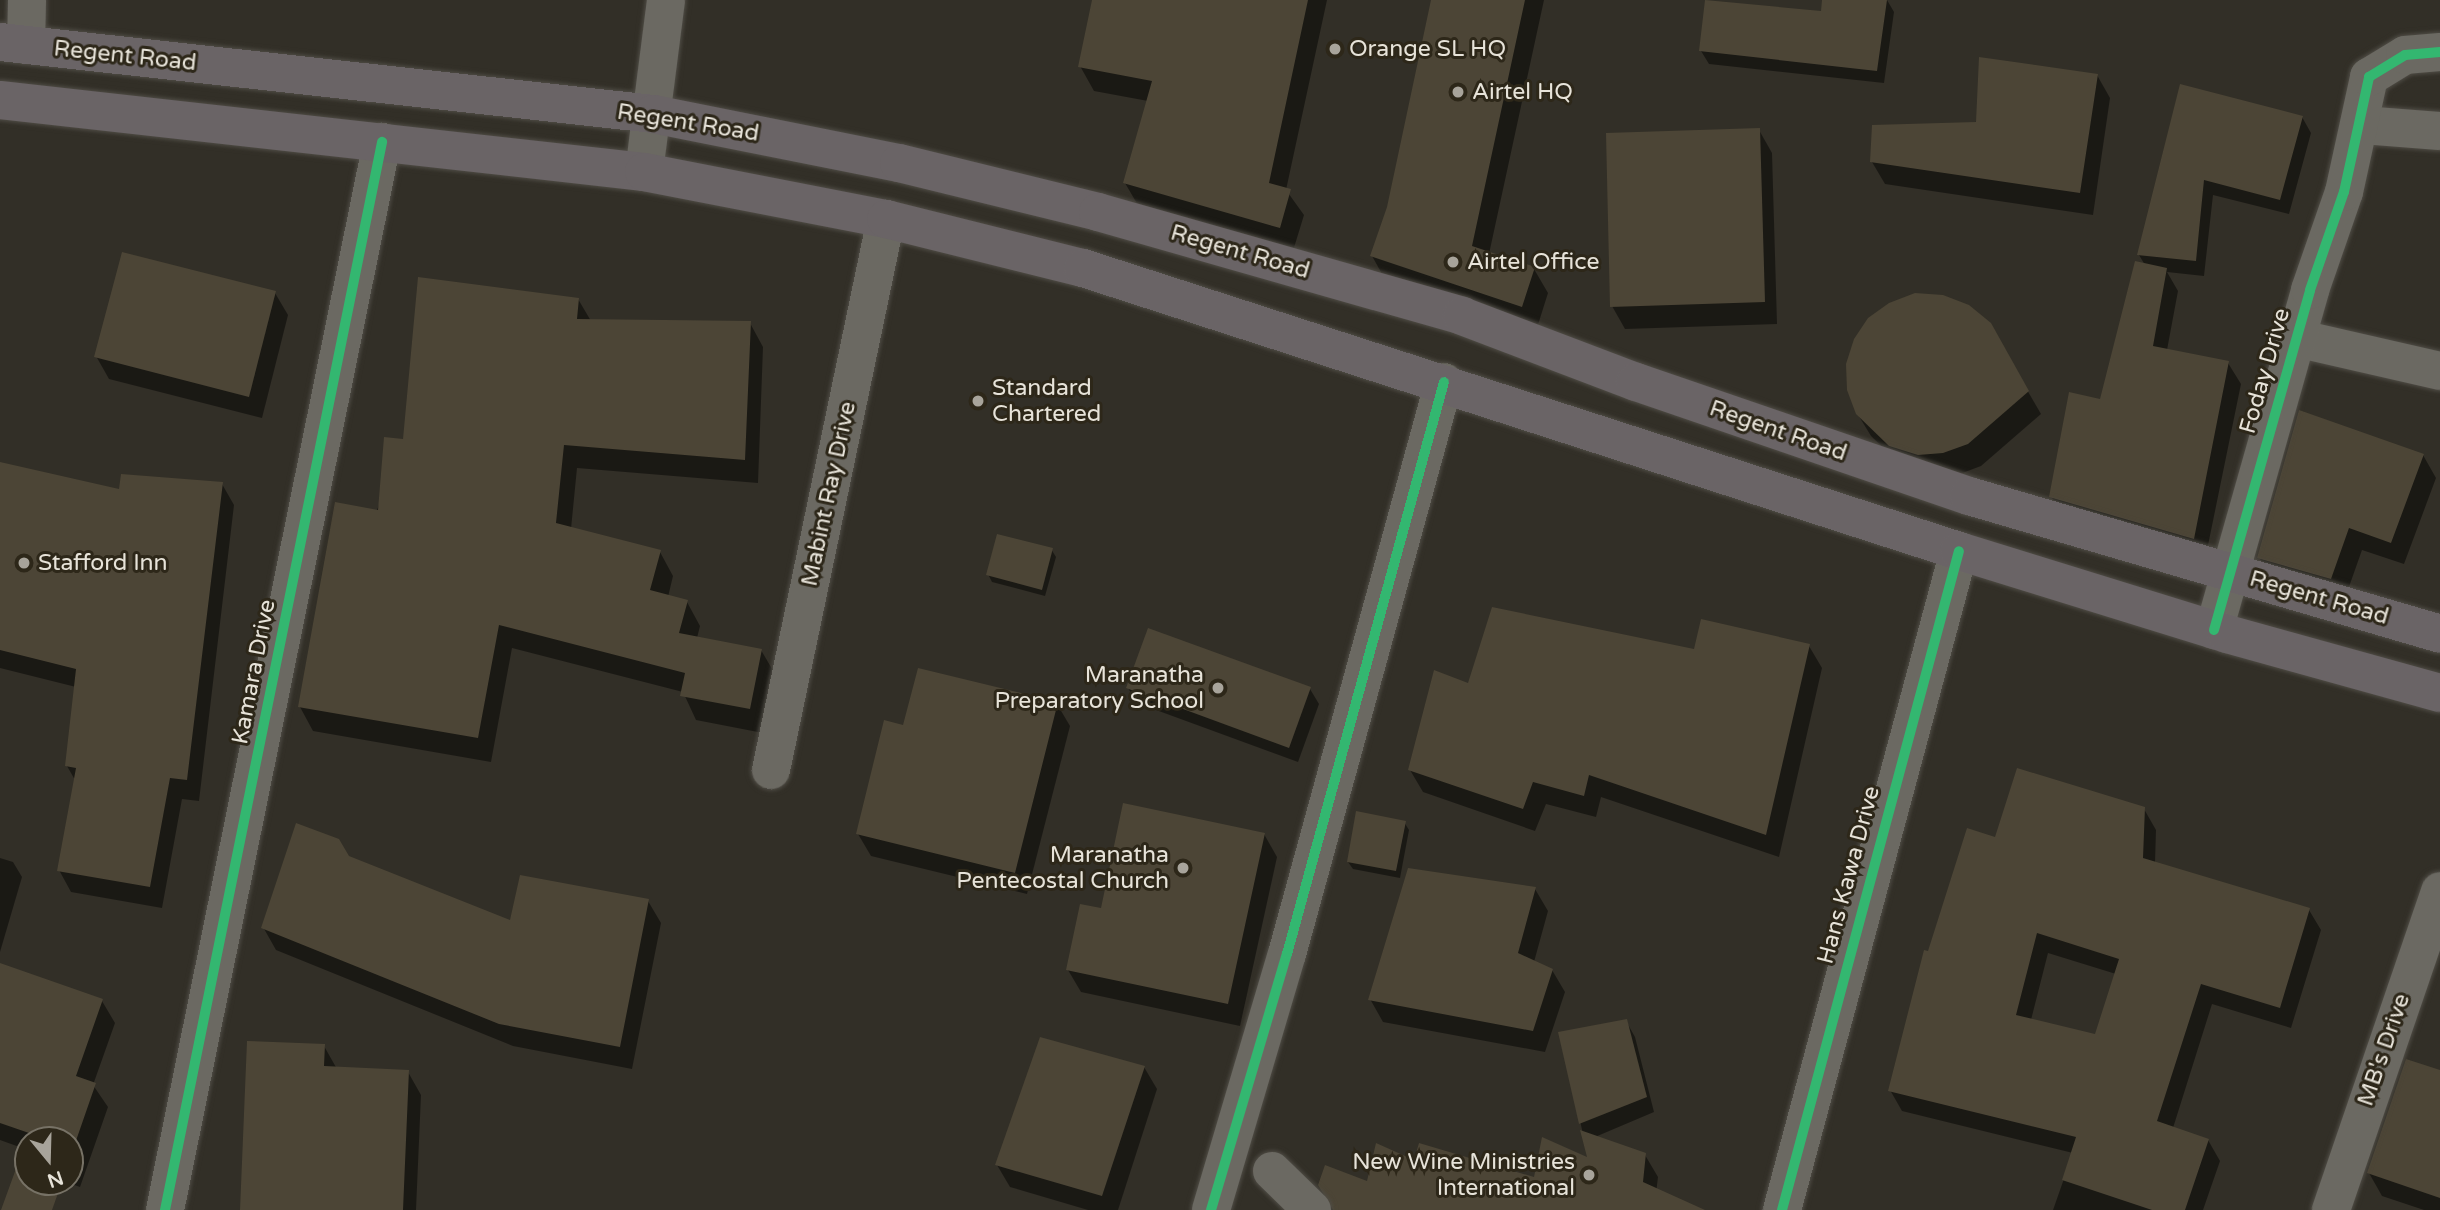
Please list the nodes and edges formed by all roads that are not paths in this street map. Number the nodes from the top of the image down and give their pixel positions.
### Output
1 (27, 0) edge
2 (666, 0) edge
3 (13, 44) edge
4 (2440, 52) edge
5 (0, 100) edge
6 (653, 114) junction
7 (2362, 125) junction
8 (2440, 131) edge
9 (382, 142) junction
10 (644, 172) junction
11 (886, 219) junction
12 (1156, 228) junction
13 (1142, 286) junction
14 (2296, 338) junction
15 (2440, 371) edge
16 (1444, 382) junction
17 (1959, 551) junction
18 (2231, 572) junction
19 (2214, 630) junction
20 (2440, 634) edge
21 (2440, 692) edge
22 (772, 770) dead end
23 (2440, 891) edge
24 (1272, 1171) dead end
25 (165, 1210) edge
26 (1211, 1210) edge
27 (1312, 1210) edge
28 (1782, 1210) edge
29 (2332, 1210) edge

1 - 3 street
2 - 6 street
3 - 6 main road, Regent Road
4 - 7 street, Foday Drive
5 - 9 main road
6 - 10 street
6 - 12 main road, Regent Road
7 - 8 street
7 - 14 street, Foday Drive
9 - 10 main road
9 - 25 street, Kamara Drive
10 - 11 main road
11 - 13 main road
11 - 22 street, Mabint Ray Drive
12 - 13 main road
12 - 18 main road, Regent Road
13 - 16 main road
14 - 15 street
14 - 18 street, Foday Drive
16 - 17 main road
16 - 26 street
17 - 19 main road
17 - 28 street, Hans Kawa Drive
18 - 19 street, Foday Drive
18 - 20 main road, Regent Road
19 - 21 main road
23 - 29 street, MB's Drive
24 - 27 street

